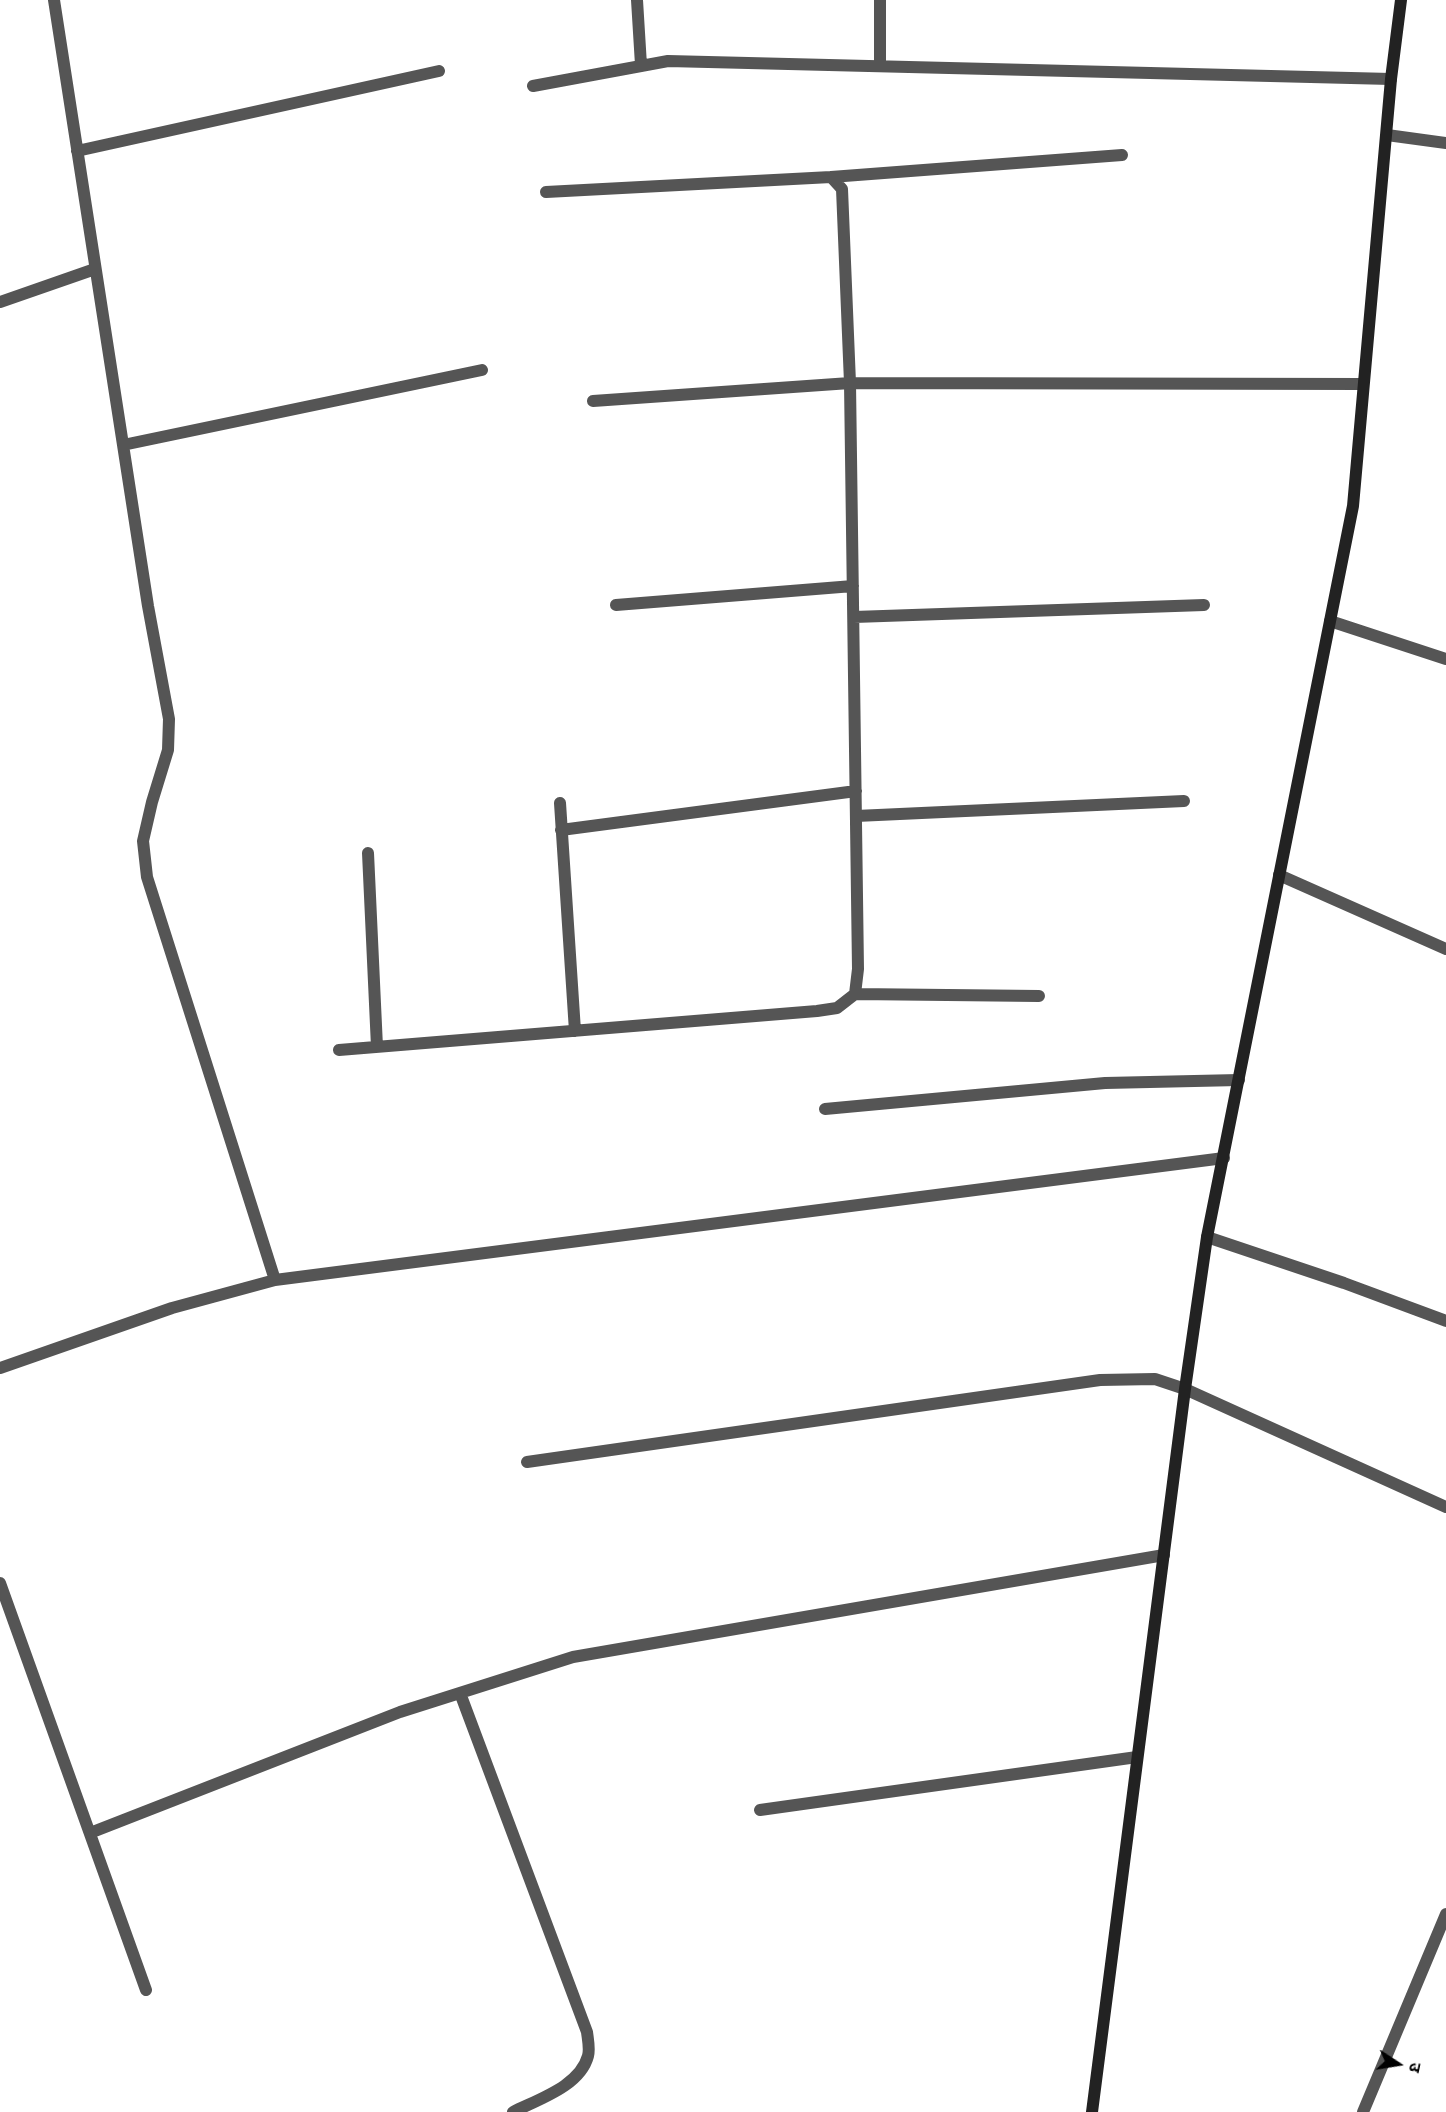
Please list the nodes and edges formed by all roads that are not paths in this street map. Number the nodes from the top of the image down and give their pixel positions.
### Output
1 (54, 0) edge
2 (638, 0) edge
3 (880, 0) edge
4 (1401, 0) edge
5 (641, 65) junction
6 (880, 66) junction
7 (439, 71) dead end
8 (1391, 79) junction
9 (533, 86) dead end
10 (1387, 135) junction
11 (1446, 143) edge
12 (77, 150) junction
13 (1122, 155) dead end
14 (831, 177) junction
15 (546, 192) dead end
16 (95, 269) junction
17 (0, 302) edge
18 (482, 370) dead end
19 (850, 383) junction
20 (1363, 384) junction
21 (593, 401) dead end
22 (123, 445) junction
23 (853, 586) junction
24 (616, 604) dead end
25 (1204, 605) dead end
26 (854, 617) junction
27 (1330, 621) junction
28 (1446, 659) edge
29 (856, 790) junction
30 (1184, 801) dead end
31 (560, 803) dead end
32 (856, 816) junction
33 (561, 830) junction
34 (368, 853) dead end
35 (1279, 875) junction
36 (1446, 949) edge
37 (855, 994) junction
38 (1039, 996) dead end
39 (575, 1031) junction
40 (377, 1047) junction
41 (339, 1050) dead end
42 (1239, 1080) junction
43 (825, 1109) dead end
44 (1224, 1158) junction
45 (1207, 1237) junction
46 (275, 1281) junction
47 (1446, 1321) edge
48 (0, 1368) edge
49 (1185, 1389) junction
50 (527, 1462) dead end
51 (1446, 1507) edge
52 (1164, 1555) junction
53 (0, 1583) edge
54 (460, 1693) junction
55 (1137, 1757) junction
56 (760, 1810) dead end
57 (90, 1833) junction
58 (1446, 1914) edge
59 (146, 1990) dead end
60 (513, 2112) edge
61 (1092, 2112) edge
62 (1363, 2112) edge

1 - 12 street
2 - 5 street
3 - 6 street
4 - 8 street
5 - 6 street
5 - 9 street
6 - 8 street
7 - 12 street
8 - 10 street
10 - 11 street
10 - 20 street
12 - 16 street
13 - 14 street
14 - 15 street
14 - 19 street
16 - 17 street
16 - 22 street
18 - 22 street
19 - 20 street
19 - 21 street
19 - 23 street
20 - 27 street
22 - 46 street
23 - 24 street
23 - 26 street
25 - 26 street
26 - 29 street
27 - 28 street
27 - 35 street
29 - 32 street
29 - 33 street
30 - 32 street
31 - 33 street
32 - 37 street
33 - 39 street
34 - 40 street
35 - 36 street
35 - 42 street
37 - 38 street
37 - 39 street
39 - 40 street
40 - 41 street
42 - 43 street
42 - 44 street
44 - 45 street
44 - 46 street
45 - 47 street
45 - 49 street
46 - 48 street
49 - 50 street
49 - 51 street
49 - 52 street
52 - 54 street
52 - 55 street
53 - 57 street
54 - 57 street
54 - 60 street
55 - 56 street
55 - 61 street
57 - 59 street
58 - 62 street

